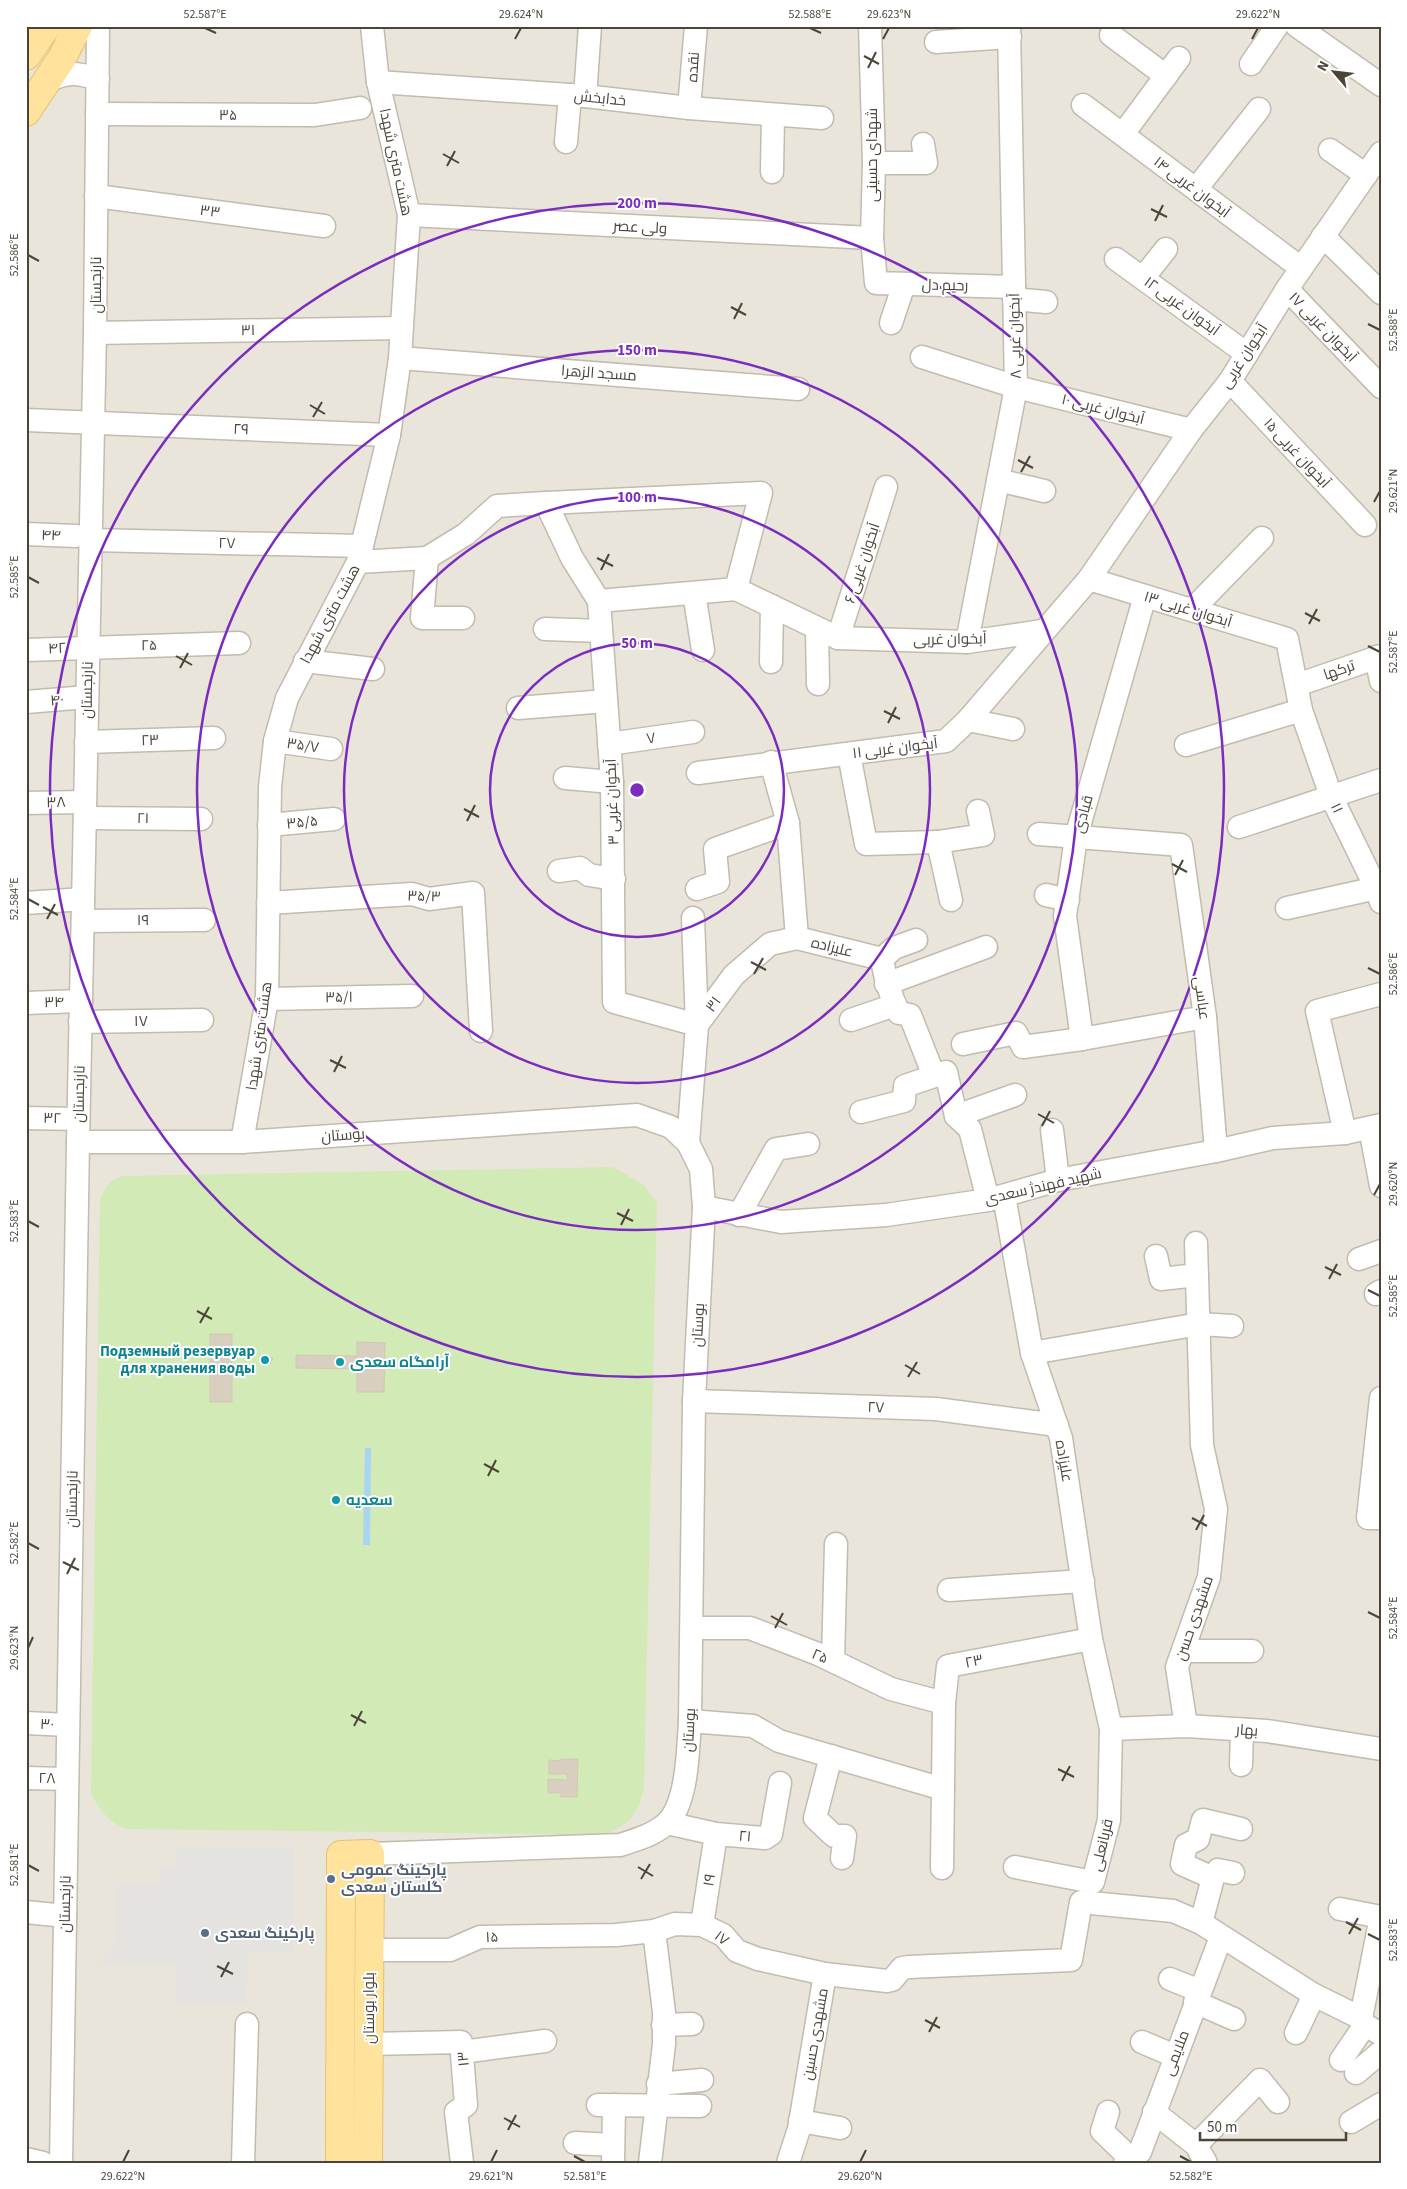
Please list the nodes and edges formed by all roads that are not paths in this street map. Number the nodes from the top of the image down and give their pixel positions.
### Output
1 (47, 26) edge
2 (78, 26) edge
3 (98, 26) edge
4 (372, 26) edge
5 (590, 26) edge
6 (696, 26) edge
7 (870, 26) edge
8 (1277, 26) edge
9 (1296, 26) edge
10 (1009, 32) edge
11 (1111, 35) dead end
12 (936, 42) dead end
13 (26, 56) edge
14 (1251, 64) dead end
15 (98, 79) junction
16 (47, 81) junction
17 (378, 82) junction
18 (1381, 85) edge
19 (578, 96) junction
20 (1083, 105) dead end
21 (360, 108) dead end
22 (689, 108) junction
23 (1259, 109) dead end
24 (26, 112) edge
25 (97, 114) junction
26 (773, 114) junction
27 (822, 118) dead end
28 (1123, 134) junction
29 (566, 142) dead end
30 (924, 144) dead end
31 (1330, 150) dead end
32 (1381, 152) edge
33 (874, 163) junction
34 (772, 172) dead end
35 (1366, 175) junction
36 (1196, 190) junction
37 (96, 196) junction
38 (409, 215) junction
39 (324, 226) dead end
40 (1324, 236) junction
41 (872, 238) junction
42 (1166, 249) dead end
43 (1116, 259) dead end
44 (1301, 268) junction
45 (1143, 278) junction
46 (876, 283) joint
47 (904, 284) junction
48 (1287, 289) junction
49 (1014, 293) junction
50 (1381, 293) edge
51 (1046, 302) dead end
52 (891, 323) dead end
53 (401, 328) junction
54 (95, 333) junction
55 (1247, 354) junction
56 (922, 357) dead end
57 (400, 358) junction
58 (1230, 381) junction
59 (1016, 387) junction
60 (1381, 387) edge
61 (798, 389) dead end
62 (26, 420) edge
63 (93, 424) junction
64 (1191, 430) junction
65 (389, 434) junction
66 (998, 480) junction
67 (886, 487) dead end
68 (1044, 490) dead end
69 (546, 503) junction
70 (1365, 525) dead end
71 (26, 534) edge
72 (83, 538) junction
73 (1262, 538) dead end
74 (360, 554) junction
75 (427, 558) junction
76 (1089, 579) junction
77 (736, 589) junction
78 (694, 593) junction
79 (1145, 596) junction
80 (599, 601) junction
81 (772, 606) junction
82 (1192, 610) junction
83 (463, 618) dead end
84 (545, 629) dead end
85 (817, 629) junction
86 (601, 631) junction
87 (1042, 631) junction
88 (838, 638) junction
89 (1287, 639) joint
90 (968, 642) junction
91 (239, 644) dead end
92 (88, 647) junction
93 (26, 650) edge
94 (703, 650) dead end
95 (1378, 656) edge
96 (305, 662) junction
97 (771, 662) dead end
98 (373, 669) dead end
99 (1381, 681) edge
100 (818, 684) dead end
101 (1297, 685) junction
102 (87, 698) junction
103 (606, 701) junction
104 (26, 702) edge
105 (518, 708) dead end
106 (1301, 710) junction
107 (968, 720) junction
108 (1013, 729) dead end
109 (693, 732) dead end
110 (214, 738) dead end
111 (275, 741) junction
112 (86, 742) junction
113 (609, 744) junction
114 (1186, 745) dead end
115 (331, 749) dead end
116 (849, 754) junction
117 (771, 762) junction
118 (698, 773) dead end
119 (565, 778) dead end
120 (1381, 780) edge
121 (612, 782) junction
122 (1331, 796) junction
123 (26, 803) edge
124 (85, 810) junction
125 (978, 811) dead end
126 (334, 818) dead end
127 (201, 819) dead end
128 (788, 823) junction
129 (269, 825) junction
130 (1240, 827) dead end
131 (1039, 834) dead end
132 (1076, 837) junction
133 (938, 842) junction
134 (559, 870) dead end
135 (614, 879) junction
136 (697, 889) dead end
137 (1379, 892) edge
138 (1046, 895) dead end
139 (952, 900) dead end
140 (1068, 900) junction
141 (26, 903) edge
142 (268, 903) junction
143 (1287, 908) dead end
144 (83, 910) junction
145 (693, 918) dead end
146 (204, 920) dead end
147 (797, 938) junction
148 (916, 940) dead end
149 (986, 947) dead end
150 (882, 959) junction
151 (886, 984) junction
152 (1381, 994) edge
153 (412, 996) dead end
154 (267, 998) junction
155 (614, 1002) joint
156 (26, 1003) edge
157 (895, 1005) junction
158 (81, 1012) junction
159 (1205, 1016) junction
160 (202, 1020) dead end
161 (850, 1020) dead end
162 (697, 1025) junction
163 (481, 1031) dead end
164 (1082, 1039) junction
165 (963, 1044) dead end
166 (940, 1074) junction
167 (1015, 1095) dead end
168 (861, 1112) dead end
169 (956, 1116) junction
170 (26, 1118) edge
171 (78, 1119) junction
172 (1375, 1127) edge
173 (1052, 1130) dead end
174 (1345, 1133) junction
175 (78, 1142) junction
176 (242, 1142) junction
177 (688, 1143) junction
178 (808, 1144) dead end
179 (1216, 1151) junction
180 (1058, 1180) junction
181 (1381, 1186) edge
182 (996, 1198) junction
183 (704, 1207) junction
184 (740, 1214) junction
185 (1196, 1243) dead end
186 (1381, 1251) edge
187 (1156, 1256) dead end
188 (1359, 1259) dead end
189 (1197, 1275) junction
190 (1199, 1324) junction
191 (1232, 1326) dead end
192 (1032, 1353) junction
193 (1381, 1398) edge
194 (694, 1400) junction
195 (1057, 1426) junction
196 (1381, 1518) edge
197 (836, 1544) dead end
198 (1083, 1582) junction
199 (949, 1590) dead end
200 (692, 1628) junction
201 (1091, 1640) junction
202 (1183, 1651) junction
203 (1252, 1651) dead end
204 (833, 1661) junction
205 (944, 1703) junction
206 (690, 1720) junction
207 (26, 1722) edge
208 (68, 1725) junction
209 (1186, 1726) junction
210 (1111, 1729) junction
211 (1242, 1730) junction
212 (1381, 1749) edge
213 (831, 1756) junction
214 (1241, 1765) dead end
215 (26, 1778) edge
216 (68, 1778) junction
217 (780, 1782) dead end
218 (943, 1789) junction
219 (667, 1823) junction
220 (1241, 1829) dead end
221 (716, 1834) junction
222 (370, 1854) junction
223 (842, 1858) dead end
224 (1015, 1867) dead end
225 (942, 1868) dead end
226 (1340, 1909) dead end
227 (26, 1912) edge
228 (65, 1916) junction
229 (1381, 1917) edge
230 (1200, 1923) junction
231 (702, 1926) junction
232 (654, 1931) junction
233 (616, 1935) joint
234 (1221, 1937) junction
235 (369, 1950) junction
236 (825, 1974) junction
237 (1170, 1979) dead end
238 (1314, 1995) junction
239 (1197, 1997) junction
240 (1234, 2020) dead end
241 (247, 2024) dead end
242 (692, 2024) dead end
243 (663, 2025) junction
244 (1369, 2026) edge
245 (1296, 2033) dead end
246 (545, 2041) dead end
247 (1142, 2042) dead end
248 (369, 2044) junction
249 (462, 2052) junction
250 (1381, 2052) edge
251 (1175, 2056) junction
252 (702, 2080) dead end
253 (657, 2095) junction
254 (1278, 2102) dead end
255 (1381, 2104) edge
256 (700, 2106) dead end
257 (1108, 2112) dead end
258 (1154, 2112) junction
259 (800, 2121) junction
260 (1351, 2122) dead end
261 (840, 2128) dead end
262 (575, 2144) dead end
263 (613, 2154) edge
264 (1201, 2154) edge
265 (26, 2159) edge
266 (1128, 2161) edge
267 (43, 2163) edge
268 (60, 2163) edge
269 (243, 2163) edge
270 (340, 2163) edge
271 (368, 2163) edge
272 (462, 2163) edge
273 (650, 2163) edge
274 (788, 2163) edge

1 - 13 main road
2 - 16 main road
3 - 15 street, نارنجستان
4 - 17 street, هشت متری شهدا
5 - 19 street
6 - 22 street, نقده
7 - 33 street, شهدای حسینی
8 - 14 street
9 - 18 street
10 - 12 street
10 - 49 street, آبخوان غربی ۸
11 - 28 street
15 - 16 street
15 - 25 street, نارنجستان
16 - 24 main road
17 - 19 street, خدابخش
17 - 38 street, هشت متری شهدا
19 - 22 street, خدابخش
19 - 29 street
20 - 28 street, آبخوان غربی ۱۴
21 - 25 street, ۳۵
22 - 26 street, خدابخش
23 - 36 street
25 - 37 street, نارنجستان
26 - 27 street, خدابخش
26 - 34 street
28 - 36 street, آبخوان غربی ۱۴
30 - 33 street
31 - 35 street
32 - 35 street, آبخوان غربی
33 - 41 street, شهدای حسینی
35 - 40 street, آبخوان غربی
36 - 44 street, آبخوان غربی ۱۴
37 - 39 street, ۳۳
37 - 54 street, نارنجستان
38 - 41 street, ولی عصر
38 - 53 street, هشت متری شهدا
40 - 44 street, آبخوان غربی
40 - 50 street
41 - 46 street, شهدای حسینی
42 - 45 street
43 - 45 street, آبخوان غربی ۱۲
44 - 48 street, آبخوان غربی
45 - 55 street, آبخوان غربی ۱۲
46 - 47 street, رحیم دل
47 - 49 street, رحیم دل
47 - 52 street
48 - 55 street, آبخوان غربی
48 - 60 street, آبخوان غربی ۱۷
49 - 51 street, رحیم دل
49 - 59 street, آبخوان غربی ۸
53 - 54 street, ۳۱
53 - 57 street, هشت متری شهدا
54 - 63 street, نارنجستان
55 - 58 street, آبخوان غربی
56 - 59 street, آبخوان غربی ۱۰
57 - 61 street, مسجد الزهرا
57 - 65 street, هشت متری شهدا
58 - 64 street, آبخوان غربی
58 - 70 street, آبخوان غربی ۱۵
59 - 64 street, آبخوان غربی ۱۰
59 - 66 street, آبخوان غربی ۸
62 - 63 street, ۲۹
63 - 65 street, ۲۹
63 - 72 street, نارنجستان
64 - 76 street, آبخوان غربی
65 - 74 street, هشت متری شهدا
66 - 68 street
66 - 90 street, آبخوان غربی ۸
67 - 88 street, آبخوان غربی ۶
69 - 75 street
69 - 77 street
69 - 80 street
71 - 72 street, ۴۴
72 - 74 street, ۲۷
72 - 92 street, نارنجستان
73 - 82 street
74 - 75 street
74 - 96 street, هشت متری شهدا
75 - 83 street
76 - 79 street, آبخوان غربی ۱۳
76 - 87 street, آبخوان غربی
77 - 78 street
77 - 81 street, آبخوان غربی
78 - 80 street
78 - 94 street
79 - 82 street, آبخوان غربی ۱۳
79 - 132 street, قبادی
80 - 86 street, آبخوان غربی ۳
81 - 85 street, آبخوان غربی
81 - 97 street
82 - 89 street, آبخوان غربی ۱۳
84 - 86 street
85 - 88 street, آبخوان غربی
85 - 100 street
86 - 103 street, آبخوان غربی ۳
87 - 90 street, آبخوان غربی
87 - 107 street, آبخوان غربی ۱۱
88 - 90 street, آبخوان غربی
89 - 101 street, ۱۱
91 - 92 street, ۲۵
92 - 93 street, ۴۲
92 - 102 street, نارنجستان
95 - 99 street
95 - 101 street, ترکها
96 - 98 street
96 - 111 street, هشت متری شهدا
101 - 106 street, ۱۱
102 - 104 street, ۴۰
102 - 112 street, نارنجستان
103 - 105 street
103 - 113 street, آبخوان غربی ۳
106 - 114 street
106 - 122 street, ۱۱
107 - 108 street
107 - 116 street, آبخوان غربی ۱۱
109 - 113 street, ۷
110 - 112 street, ۲۳
111 - 115 street, ۳۵/۷
111 - 129 street, هشت متری شهدا
112 - 124 street, نارنجستان
113 - 121 street, آبخوان غربی ۳
116 - 117 street, آبخوان غربی ۱۱
116 - 133 street
117 - 118 street, آبخوان غربی ۱۱
117 - 128 street, علیزاده
119 - 121 street
120 - 122 street
121 - 135 street, آبخوان غربی ۳
122 - 130 street
122 - 137 street, ۱۱
123 - 124 street, ۳۸
124 - 127 street, ۲۱
124 - 144 street, نارنجستان
125 - 133 street
126 - 129 street, ۳۵/۵
128 - 136 street
128 - 147 street, علیزاده
129 - 142 street, هشت متری شهدا
131 - 132 street
132 - 140 street, قبادی
132 - 159 street, عباسی
133 - 139 street
134 - 135 street
135 - 155 street, آبخوان غربی ۳
137 - 143 street
138 - 140 street
140 - 164 street, قبادی
141 - 144 street, ۱۹
142 - 154 street, هشت متری شهدا
142 - 163 street, ۳۵/۳
144 - 146 street, ۱۹
144 - 158 street, نارنجستان
145 - 162 street
147 - 150 street, علیزاده
147 - 162 street, ۳۱
148 - 150 street
149 - 151 street
150 - 151 street, علیزاده
151 - 157 street, علیزاده
152 - 174 street
153 - 154 street, ۳۵/۱
154 - 176 street, هشت متری شهدا
155 - 162 street, ۳۱
156 - 158 street, ۳۴
157 - 161 street
157 - 166 street, علیزاده
158 - 160 street, ۱۷
158 - 171 street, نارنجستان
159 - 164 street
159 - 179 street, عباسی
162 - 177 street
164 - 165 street
166 - 168 street
166 - 169 street, علیزاده
167 - 169 street
169 - 182 street, علیزاده
170 - 171 street, ۳۲
171 - 175 street, نارنجستان
172 - 174 street, شهید فهندژ سعدی
172 - 181 street
173 - 180 street
174 - 179 street, شهید فهندژ سعدی
175 - 176 street, بوستان
175 - 208 street, نارنجستان
176 - 177 street, بوستان
177 - 183 street, بوستان
178 - 184 street
179 - 180 street, شهید فهندژ سعدی
180 - 182 street, شهید فهندژ سعدی
182 - 184 street, شهید فهندژ سعدی
182 - 192 street, علیزاده
183 - 184 street, شهید فهندژ سعدی
183 - 194 street, بوستان
185 - 189 street, مشهدی حسن
186 - 188 street
187 - 189 street
189 - 190 street, مشهدی حسن
190 - 191 street
190 - 192 street
190 - 202 street, مشهدی حسن
192 - 195 street, علیزاده
193 - 196 street
194 - 195 street, ۲۷
194 - 200 street, بوستان
195 - 198 street, علیزاده
197 - 204 street
198 - 199 street
198 - 201 street, علیزاده
200 - 204 street, ۲۵
200 - 206 street, بوستان
201 - 205 street, ۲۳
201 - 210 street, علیزاده
202 - 203 street
202 - 209 street, مشهدی حسن
204 - 205 street, ۲۵
205 - 218 street, ۲۳
206 - 213 street
206 - 219 street, بوستان
207 - 208 street, ۳۰
208 - 216 street, نارنجستان
209 - 210 street, بهار
209 - 211 street, بهار
210 - 224 street, قربانعلی
211 - 212 street, بهار
211 - 214 street
213 - 218 street
213 - 223 street
215 - 216 street, ۲۸
216 - 228 street, نارنجستان
217 - 221 street, ۲۱
218 - 225 street, ۲۳
219 - 221 street, ۲۱
219 - 222 street, بوستان
220 - 230 street
221 - 231 street, ۱۹
222 - 235 main road, بلوار بوستان
222 - 270 main road, بلوار بوستان
226 - 229 street
227 - 228 street
228 - 268 street, نارنجستان
229 - 244 street
230 - 234 street
230 - 236 street, مشهدی حسین
231 - 232 street, ۱۷
231 - 236 street, ۱۷
232 - 233 street, ۱۷
232 - 243 street
233 - 235 street, ۱۵
234 - 238 street
234 - 239 street, ملایمی
235 - 248 main road, بلوار بوستان
236 - 259 street, مشهدی حسین
237 - 239 street
238 - 244 street
238 - 245 street
239 - 240 street
239 - 251 street, ملایمی
241 - 269 street
242 - 243 street
243 - 253 street
244 - 250 street
246 - 249 street
247 - 251 street
248 - 249 street, ۱۳
248 - 271 main road, بلوار بوستان
249 - 272 street, ۱۳
251 - 258 street, ملایمی
252 - 253 street
253 - 256 street
253 - 263 street
253 - 273 street
254 - 264 street
255 - 260 street
257 - 266 street
258 - 264 street
258 - 266 street, ملایمی
259 - 261 street
259 - 274 street, مشهدی حسین
262 - 263 street
265 - 267 street

